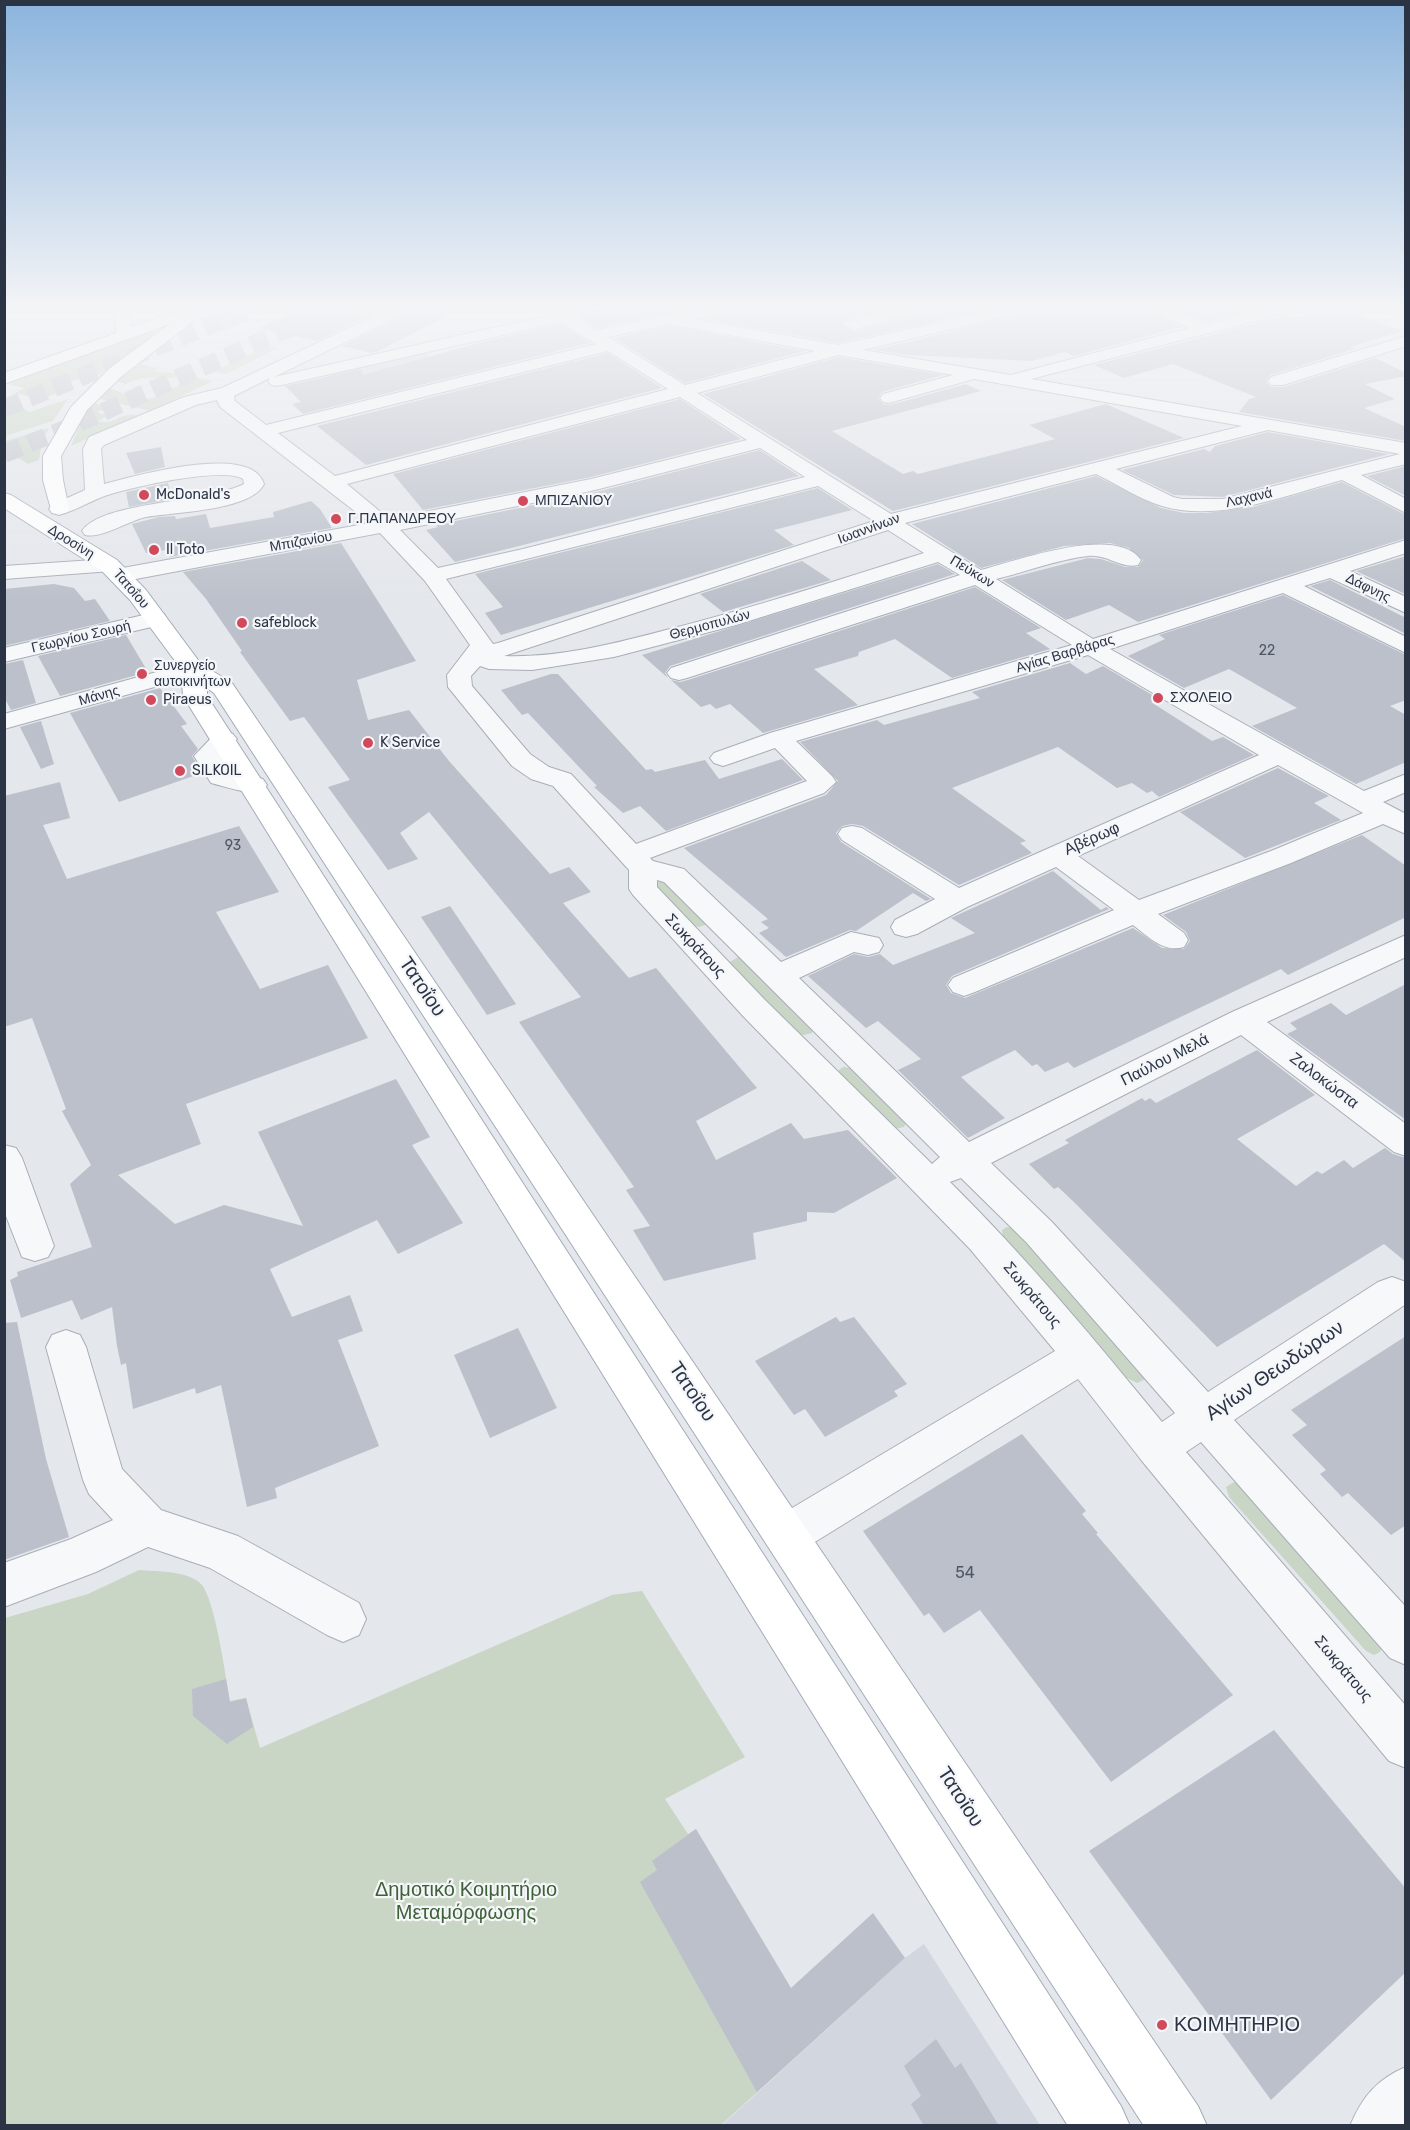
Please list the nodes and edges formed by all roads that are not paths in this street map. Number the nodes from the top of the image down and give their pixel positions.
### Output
1 (84, 404) edge
2 (182, 404) edge
3 (227, 404) edge
4 (371, 404) edge
5 (627, 404) edge
6 (704, 404) edge
7 (1148, 404) edge
8 (1215, 416) junction
9 (1268, 425) junction
10 (1170, 428) dead end
11 (263, 431) junction
12 (763, 442) junction
13 (1406, 449) edge
14 (1406, 458) edge
15 (1097, 467) junction
16 (1346, 475) junction
17 (821, 479) junction
18 (333, 482) junction
19 (95, 493) junction
20 (41, 498) dead end
21 (4, 499) edge
22 (1406, 507) edge
23 (59, 508) junction
24 (887, 522) junction
25 (386, 527) junction
26 (92, 531) junction
27 (1406, 546) edge
28 (941, 554) junction
29 (1130, 560) dead end
30 (115, 570) junction
31 (1331, 570) junction
32 (4, 573) edge
33 (433, 576) junction
34 (980, 576) junction
35 (1285, 585) junction
36 (672, 592) junction
37 (1406, 606) edge
38 (156, 619) junction
39 (716, 625) junction
40 (1406, 646) edge
41 (1091, 647) junction
42 (4, 655) edge
43 (475, 658) junction
44 (193, 669) junction
45 (679, 673) dead end
46 (4, 722) edge
47 (779, 738) junction
48 (1280, 755) junction
49 (723, 758) dead end
50 (1406, 782) edge
51 (1384, 814) edge
52 (852, 834) dead end
53 (1057, 854) junction
54 (638, 862) junction
55 (957, 900) junction
56 (1136, 912) junction
57 (906, 927) dead end
58 (742, 940) junction
59 (1173, 940) dead end
60 (868, 945) dead end
61 (1406, 945) edge
62 (705, 957) junction
63 (777, 976) junction
64 (964, 985) dead end
65 (1243, 1020) junction
66 (844, 1041) junction
67 (803, 1058) junction
68 (1406, 1143) edge
69 (4, 1158) edge
70 (966, 1160) junction
71 (926, 1180) junction
72 (35, 1245) dead end
73 (1392, 1293) dead end
74 (66, 1347) dead end
75 (1083, 1355) junction
76 (1204, 1417) junction
77 (1157, 1448) junction
78 (147, 1526) junction
79 (787, 1535) junction
80 (4, 1585) edge
81 (343, 1620) dead end
82 (1406, 1642) edge
83 (1406, 1744) edge
84 (1406, 2095) edge
85 (1101, 2126) edge
86 (1178, 2126) edge
87 (1379, 2126) edge

1 - 23 main road
2 - 19 street
3 - 11 street
4 - 11 street
5 - 18 street
6 - 12 street, Πεύκων
7 - 8 street
8 - 9 street
8 - 10 street
9 - 13 street
9 - 15 street, Ιωαννίνων
11 - 18 street
12 - 17 street, Πεύκων
12 - 25 street, Μπιζανίου
14 - 16 street, Λαχανά
15 - 16 street, Λαχανά
15 - 24 street, Ιωαννίνων
16 - 22 street
17 - 24 street, Πεύκων
17 - 33 street
18 - 25 street
19 - 23 street
19 - 26 street
20 - 23 main road, Δροσίνη
21 - 30 main road, Δροσίνη
23 - 26 main road, Δροσίνη
24 - 28 street, Πεύκων
24 - 36 street, Ιωαννίνων
25 - 30 street, Μπιζανίου
25 - 33 street
26 - 30 main road, Δροσίνη
27 - 31 street, Αγίας Βαρβάρας
28 - 34 street, Πεύκων
28 - 39 street, Θερμοπυλών
29 - 34 street
30 - 32 street, Τατοΐου
30 - 38 main road, Τατοΐου
31 - 35 street, Αγίας Βαρβάρας
31 - 37 street, Δάφνης
33 - 43 street
34 - 41 street, Πεύκων
34 - 45 street
35 - 40 street
35 - 41 street, Αγίας Βαρβάρας
36 - 39 street
36 - 43 street, Ιωαννίνων
38 - 42 street, Γεωργίου Σουρή
38 - 44 main road, Τατοΐου
39 - 43 street, Θερμοπυλών
41 - 47 street, Αγίας Βαρβάρας
41 - 48 street, Πεύκων
43 - 54 street
44 - 46 street, Μάνης
44 - 79 main road, Τατοΐου
44 - 85 main road, Τατοΐου
47 - 49 street, Αγίας Βαρβάρας
47 - 54 street
48 - 51 street, Πεύκων
48 - 53 street, Αβέρωφ
50 - 51 street
51 - 56 street
52 - 55 street
53 - 55 street, Αβέρωφ
53 - 56 street
54 - 58 street
54 - 62 street, Σωκράτους
55 - 57 street, Αβέρωφ
56 - 59 street
56 - 64 street
58 - 62 street
58 - 63 street
60 - 63 street
61 - 65 street, Παύλου Μελά
62 - 67 street, Σωκράτους
63 - 66 street
65 - 68 street, Ζαλοκώστα
65 - 70 street, Παύλου Μελά
66 - 67 street
66 - 70 street
67 - 71 street, Σωκράτους
69 - 72 street
70 - 71 street, Παύλου Μελά
70 - 76 street
71 - 75 street, Σωκράτους
73 - 76 street, Αγίων Θεωδώρων
74 - 78 street
75 - 77 street, Σωκράτους
75 - 79 street
76 - 77 street, Αγίων Θεωδώρων
76 - 82 street
77 - 83 street, Σωκράτους
78 - 80 street
78 - 81 street
79 - 86 main road, Τατοΐου
84 - 87 street

